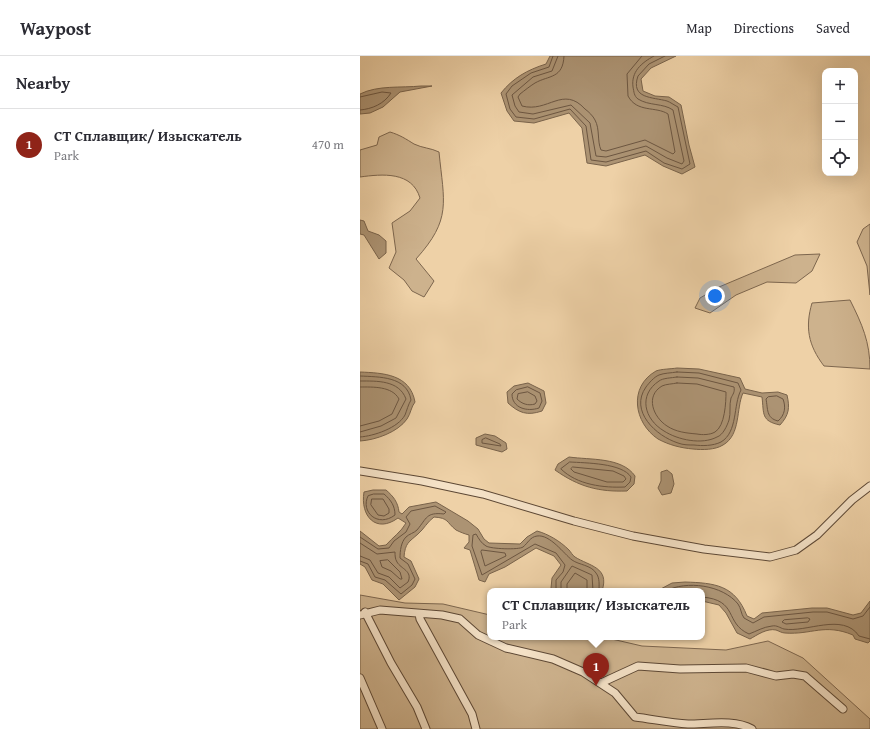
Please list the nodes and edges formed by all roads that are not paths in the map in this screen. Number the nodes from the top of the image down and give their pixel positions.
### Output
1 (360, 471) edge
2 (870, 486) edge
3 (363, 614) edge
4 (419, 614) junction
5 (487, 639) edge
6 (489, 640) edge
7 (360, 678) edge
8 (601, 683) junction
9 (843, 709) dead end
10 (382, 729) edge
11 (426, 729) edge
12 (476, 729) edge
13 (752, 729) edge

1 - 2 street
3 - 4 street
3 - 11 street
4 - 5 street
4 - 12 street
6 - 8 street
7 - 10 street
8 - 9 street
8 - 13 street

